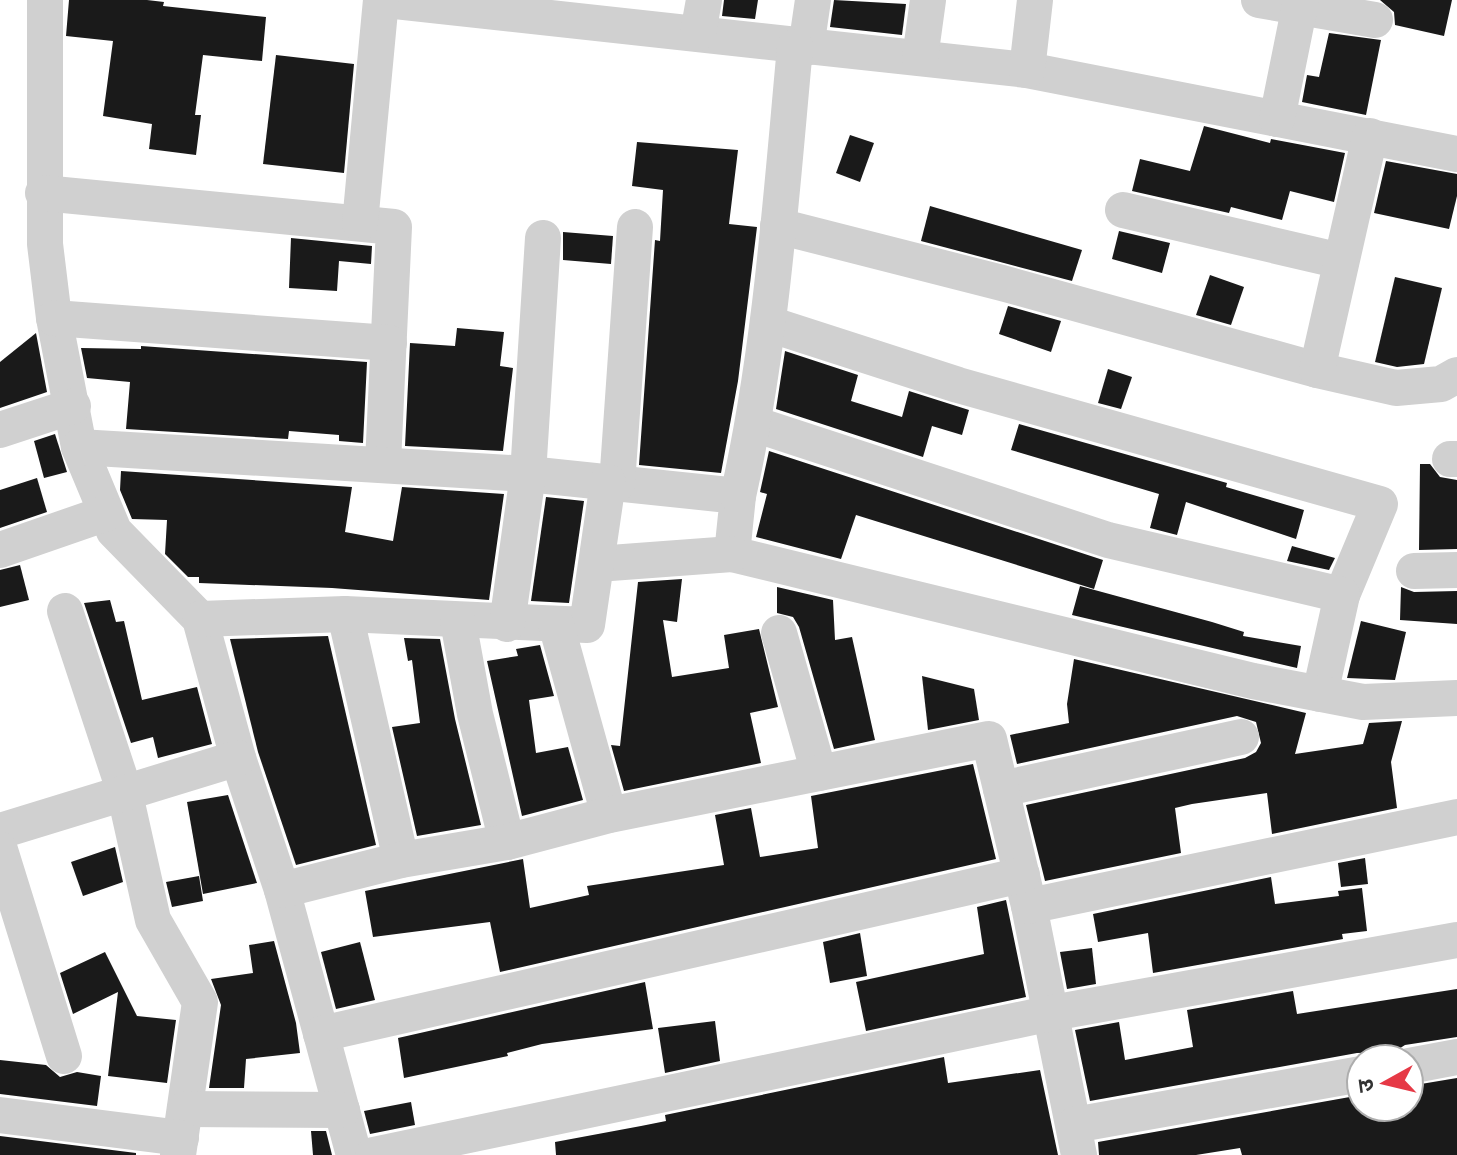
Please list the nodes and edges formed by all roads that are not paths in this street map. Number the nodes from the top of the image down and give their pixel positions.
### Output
1 (45, 0) edge
2 (384, 0) edge
3 (813, 0) edge
4 (928, 0) edge
5 (1035, 0) edge
6 (1259, 0) edge
7 (494, 4) edge
8 (1300, 4) edge
9 (596, 11) edge
10 (701, 16) edge
11 (1375, 20) dead end
12 (801, 47) junction
13 (920, 58) junction
14 (1027, 70) junction
15 (1277, 119) junction
16 (1370, 136) junction
17 (1457, 154) edge
18 (43, 193) junction
19 (1123, 210) dead end
20 (360, 223) junction
21 (778, 226) junction
22 (635, 227) dead end
23 (543, 238) dead end
24 (1341, 261) junction
25 (54, 318) junction
26 (769, 324) junction
27 (389, 343) junction
28 (1317, 370) junction
29 (1457, 375) edge
30 (73, 406) junction
31 (754, 424) junction
32 (0, 430) edge
33 (79, 447) junction
34 (383, 463) junction
35 (528, 474) junction
36 (612, 483) junction
37 (738, 496) junction
38 (104, 514) junction
39 (0, 550) edge
40 (732, 554) junction
41 (597, 564) junction
42 (1457, 570) edge
43 (1414, 571) dead end
44 (1342, 595) junction
45 (65, 611) dead end
46 (345, 614) junction
47 (200, 619) junction
48 (458, 621) junction
49 (507, 624) junction
50 (556, 624) junction
51 (779, 633) dead end
52 (1320, 694) junction
53 (1457, 698) edge
54 (1241, 737) dead end
55 (238, 758) junction
56 (819, 773) junction
57 (1001, 789) junction
58 (124, 790) junction
59 (609, 815) junction
60 (1457, 817) edge
61 (0, 831) edge
62 (507, 842) junction
63 (0, 850) edge
64 (401, 860) junction
65 (282, 890) junction
66 (1025, 891) junction
67 (1457, 940) edge
68 (1052, 1013) junction
69 (321, 1034) junction
70 (64, 1056) dead end
71 (1457, 1057) edge
72 (1425, 1063) edge
73 (1345, 1078) edge
74 (342, 1110) junction
75 (0, 1115) edge
76 (181, 1134) edge
77 (1077, 1140) edge
78 (354, 1155) edge
79 (373, 1155) edge

1 - 18 street
2 - 7 street
2 - 20 street
3 - 12 street
4 - 13 street
5 - 14 street
6 - 8 street
7 - 9 street
8 - 11 street
8 - 15 street
9 - 10 street
10 - 12 street
12 - 13 street
12 - 21 street
13 - 14 street
14 - 15 street
15 - 16 street
16 - 17 street
16 - 24 street
18 - 20 street
18 - 25 street
19 - 24 street
20 - 27 street
21 - 26 street
21 - 28 street
22 - 36 street
23 - 35 street
24 - 28 street
25 - 27 street
25 - 30 street
26 - 31 street
26 - 44 street
27 - 34 street
28 - 29 street
30 - 32 street
30 - 33 street
31 - 37 street
31 - 44 street
33 - 34 street
33 - 38 street
34 - 35 street
35 - 36 street
35 - 49 street
36 - 37 street
36 - 41 street
37 - 40 street
38 - 39 street
38 - 47 street
40 - 41 street
40 - 52 street
41 - 50 street
42 - 43 street
44 - 52 street
45 - 58 street
46 - 47 street
46 - 48 street
46 - 64 street
47 - 55 street
48 - 49 street
48 - 62 street
49 - 50 street
50 - 59 street
51 - 56 street
52 - 53 street
54 - 57 street
55 - 58 street
55 - 65 street
56 - 57 street
56 - 59 street
57 - 66 street
58 - 61 street
58 - 76 street
59 - 62 street
60 - 66 street
62 - 64 street
63 - 70 street
64 - 65 street
65 - 69 street
66 - 68 street
66 - 69 street
67 - 68 street
68 - 77 street
68 - 79 street
69 - 74 street
71 - 72 street
73 - 77 street
74 - 76 street
74 - 78 street
75 - 76 street

